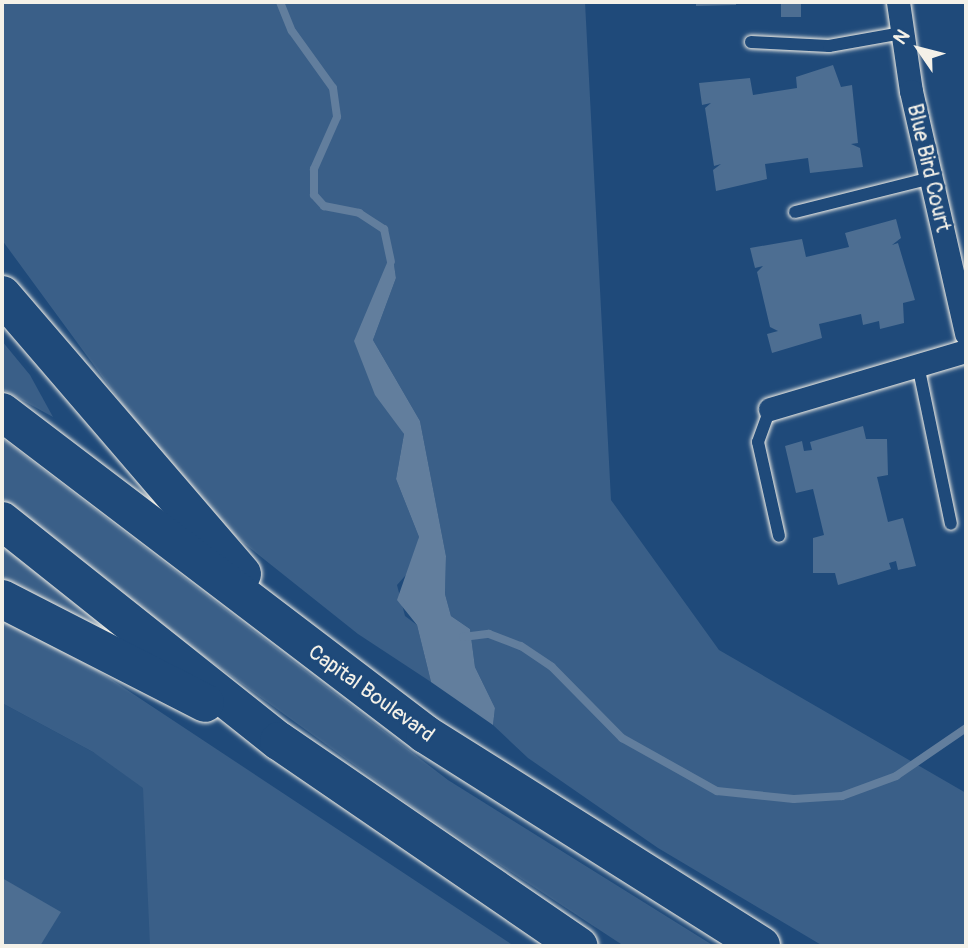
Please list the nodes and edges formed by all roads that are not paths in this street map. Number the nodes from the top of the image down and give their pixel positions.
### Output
1 (898, 2) edge
2 (902, 33) junction
3 (751, 42) dead end
4 (931, 178) junction
5 (795, 212) dead end
6 (2, 295) edge
7 (966, 334) edge
8 (966, 351) edge
9 (918, 365) junction
10 (770, 409) joint
11 (2, 412) edge
12 (2, 521) edge
13 (951, 524) dead end
14 (779, 536) dead end
15 (2, 599) edge
16 (309, 649) junction
17 (279, 741) junction
18 (579, 946) edge
19 (761, 946) edge

1 - 2 street, Blue Bird Court
2 - 3 lane
2 - 4 street, Blue Bird Court
4 - 5 lane
4 - 7 street, Blue Bird Court
6 - 16 highway
8 - 9 street
9 - 10 street
9 - 13 lane
10 - 14 lane
11 - 16 highway, Capital Boulevard
12 - 17 highway
15 - 17 highway
16 - 19 highway, Capital Boulevard
17 - 18 highway

